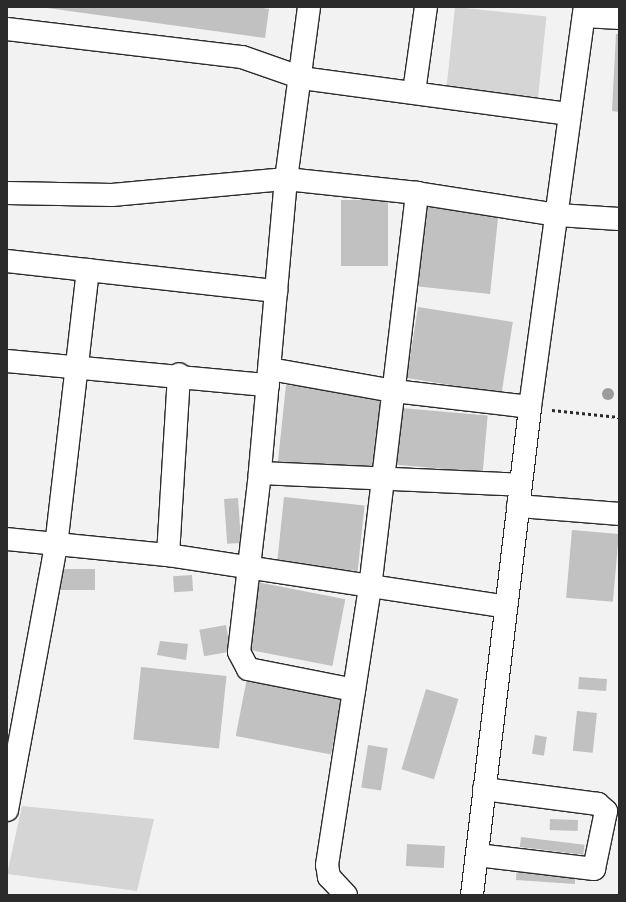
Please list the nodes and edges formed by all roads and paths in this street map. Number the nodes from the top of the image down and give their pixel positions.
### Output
1 (309, 7) edge
2 (426, 7) edge
3 (584, 12) edge
4 (619, 18) edge
5 (7, 29) edge
6 (302, 78) junction
7 (414, 92) junction
8 (570, 114) junction
9 (286, 179) junction
10 (7, 193) edge
11 (417, 193) junction
12 (558, 215) junction
13 (619, 219) edge
14 (619, 230) edge
15 (7, 261) edge
16 (88, 270) junction
17 (276, 291) junction
18 (7, 361) edge
19 (78, 367) junction
20 (546, 370) dead end
21 (179, 374) junction
22 (269, 377) junction
23 (394, 391) junction
24 (530, 407) junction
25 (619, 417) edge
26 (260, 473) junction
27 (383, 479) junction
28 (520, 485) junction
29 (518, 506) junction
30 (619, 514) edge
31 (7, 539) edge
32 (56, 546) junction
33 (168, 555) junction
34 (250, 568) junction
35 (370, 588) junction
36 (506, 607) junction
37 (354, 690) junction
38 (16, 730) edge
39 (484, 789) junction
40 (7, 810) edge
41 (477, 855) junction
42 (346, 895) edge
43 (472, 895) edge

1 - 6 street
2 - 7 street
3 - 4 street
3 - 8 street
5 - 6 street
6 - 7 street
6 - 9 street
7 - 8 street
8 - 12 street
9 - 10 street
9 - 11 street
9 - 17 street
11 - 12 street
11 - 23 street
12 - 13 street
12 - 24 street
14 - 20 street
15 - 16 street
16 - 17 street
16 - 19 street
17 - 22 street
18 - 19 street
19 - 21 street
19 - 32 street
21 - 22 street
21 - 33 street
22 - 23 street
22 - 26 street
23 - 24 street
23 - 27 street
24 - 25 path
24 - 28 street
26 - 27 street
26 - 34 street
27 - 28 street
27 - 35 street
28 - 29 street
29 - 30 street
29 - 36 street
31 - 32 street
32 - 33 street
32 - 38 street
33 - 34 street
34 - 35 street
34 - 37 street
35 - 36 street
35 - 37 street
36 - 39 street
37 - 42 street
38 - 40 street
39 - 41 street
39 - 41 street
41 - 43 street

